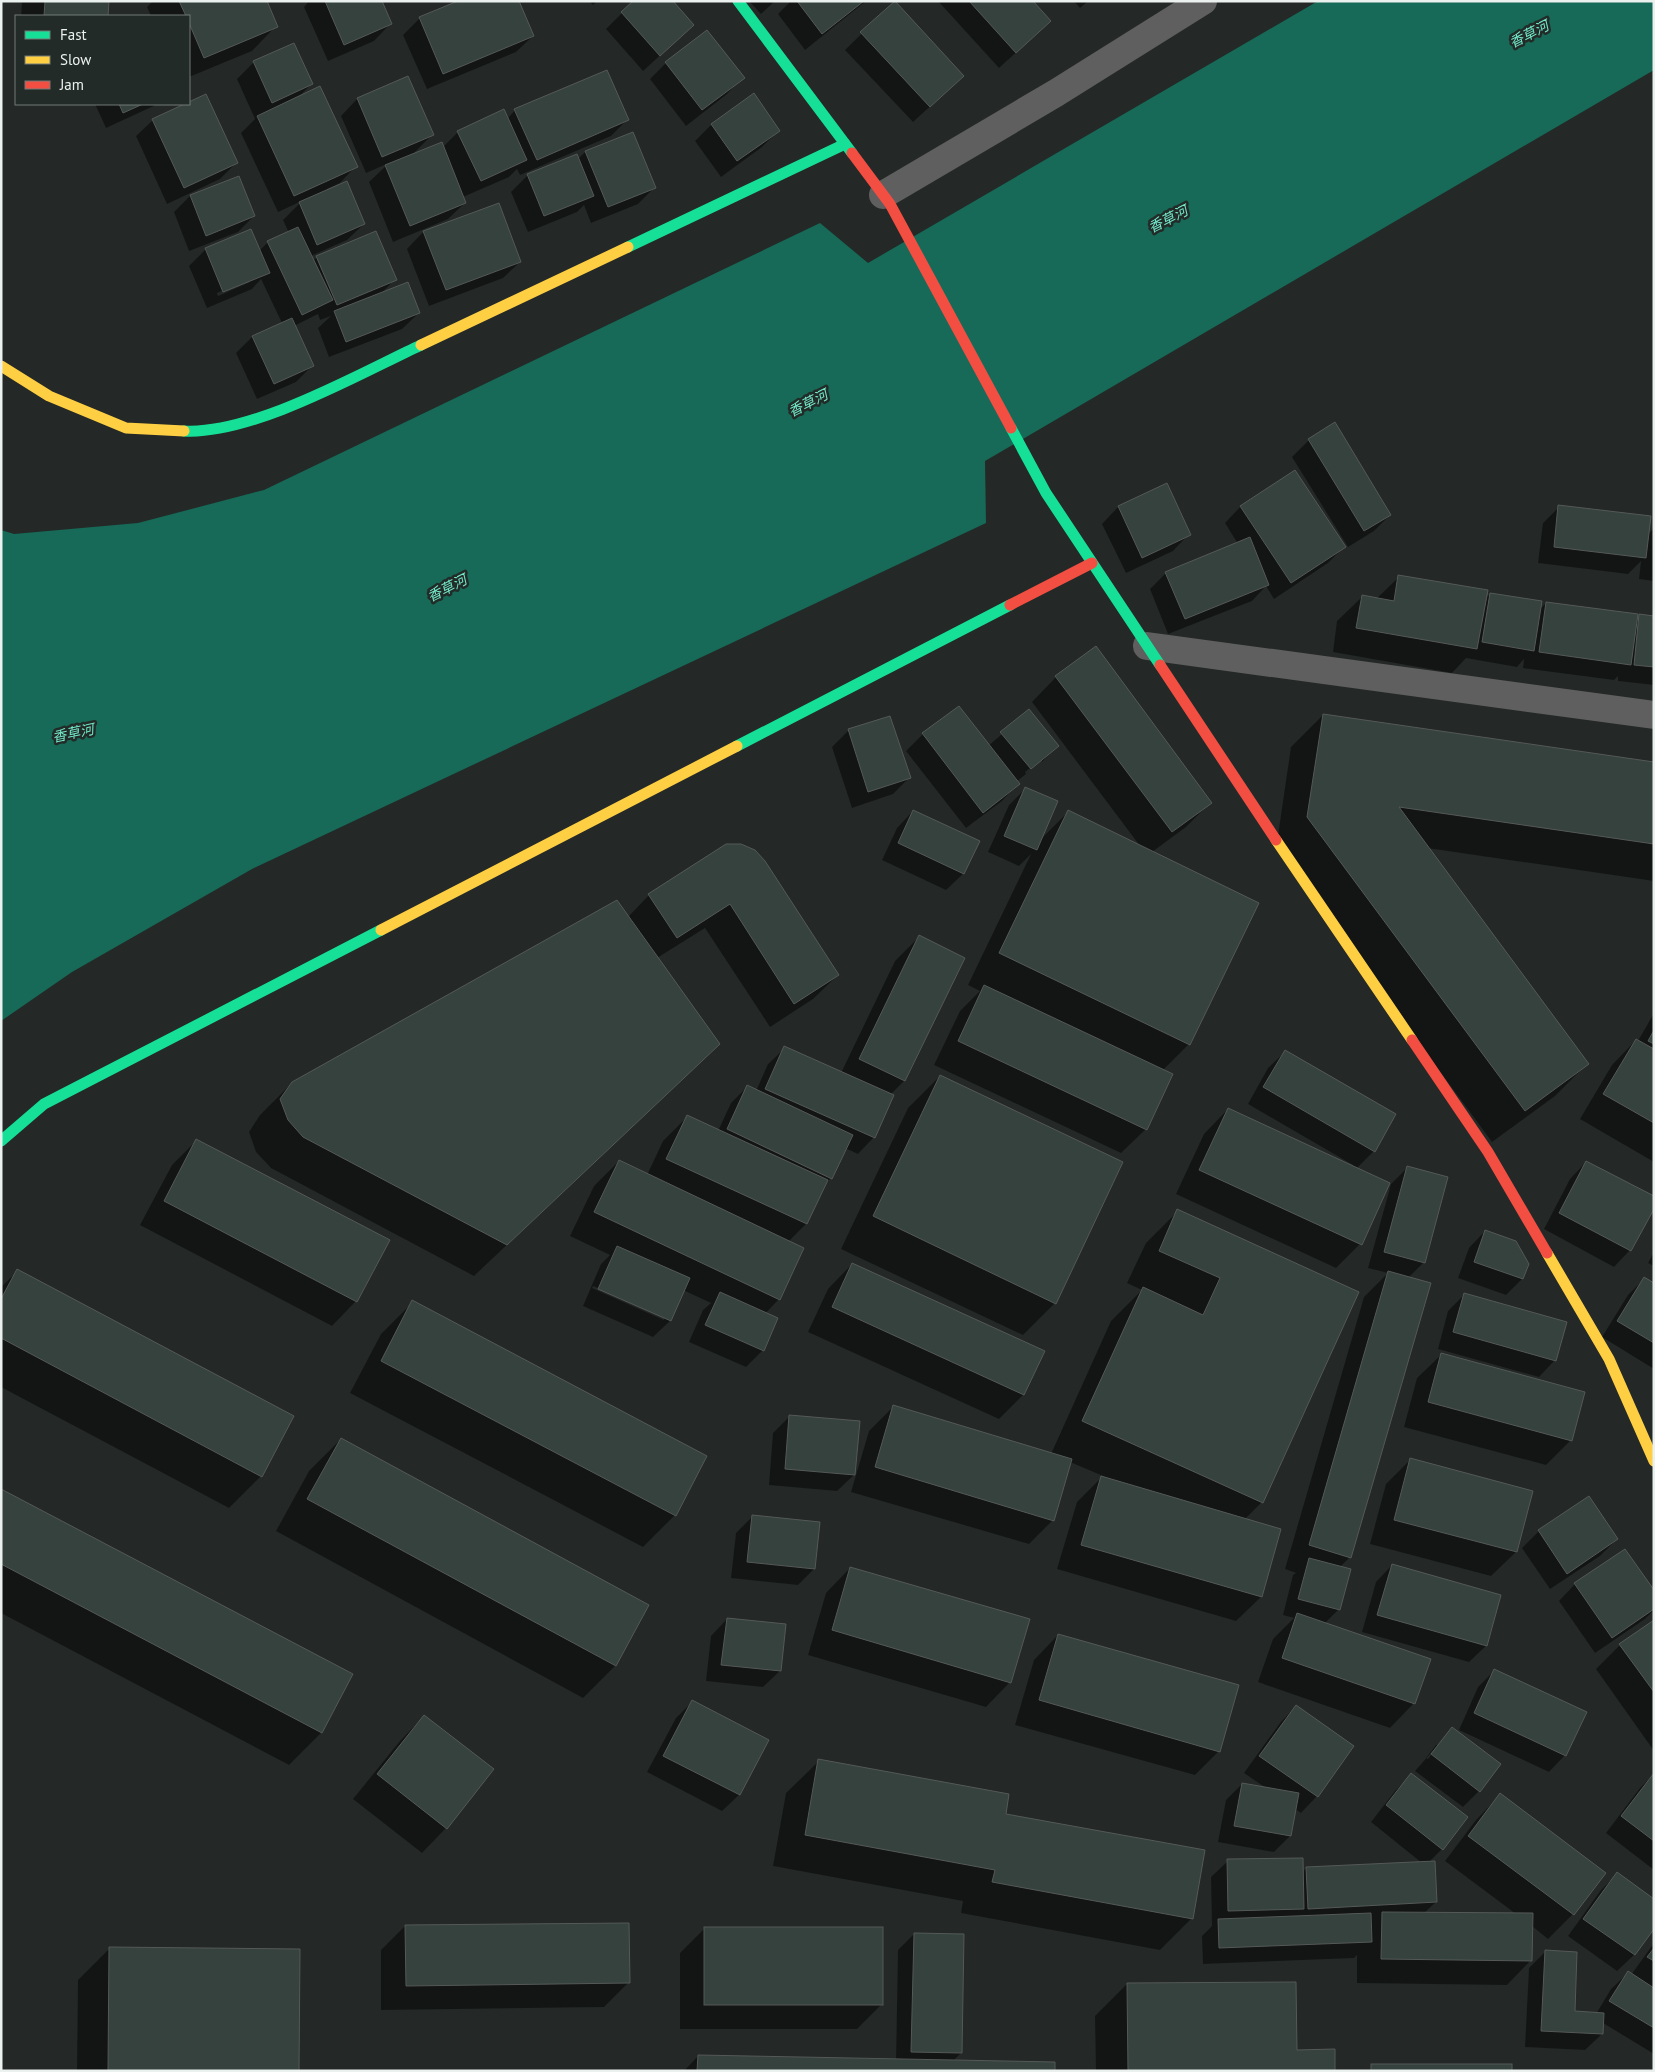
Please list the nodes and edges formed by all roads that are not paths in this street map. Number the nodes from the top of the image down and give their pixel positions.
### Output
1 (738, 1) edge
2 (1203, 1) edge
3 (845, 144) junction
4 (887, 200) junction
5 (1, 366) edge
6 (1092, 563) junction
7 (1147, 646) junction
8 (1654, 715) edge
9 (1, 1141) edge
10 (1654, 1461) edge

1 - 3 street
2 - 4 street
3 - 4 street
3 - 5 street
4 - 6 street
6 - 7 street
6 - 9 street
7 - 8 street
7 - 10 street

